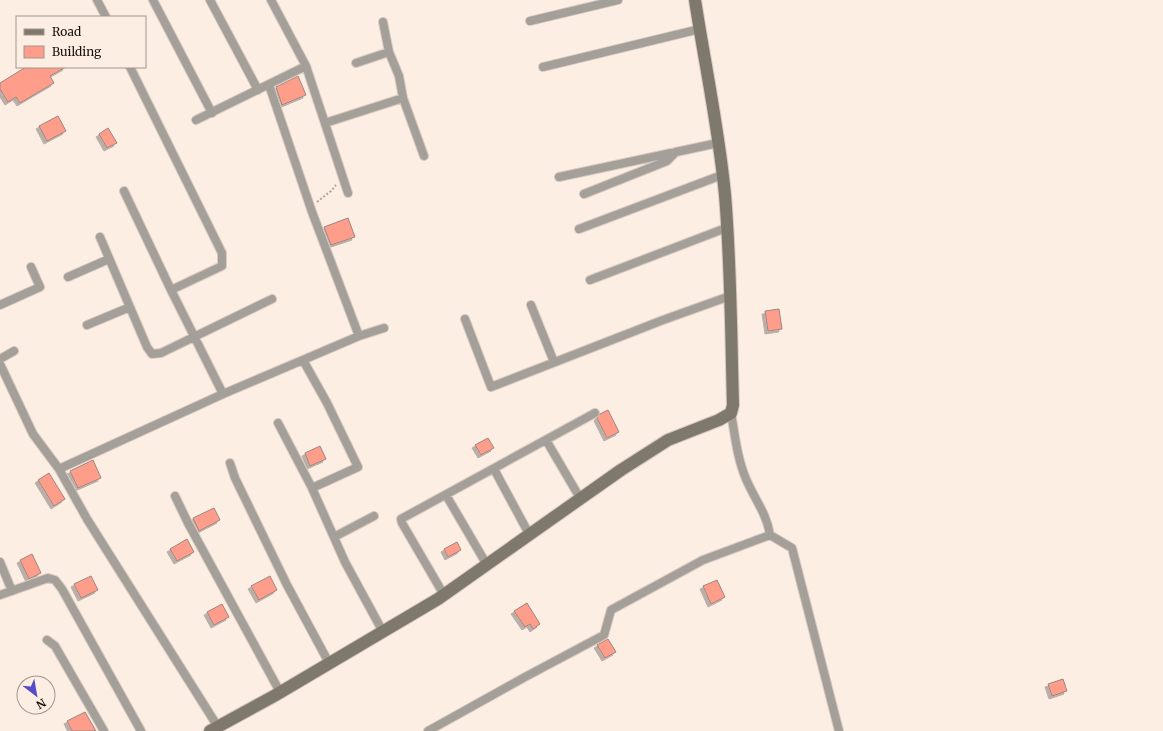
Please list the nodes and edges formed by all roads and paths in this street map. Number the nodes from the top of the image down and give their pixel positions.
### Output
1 (98, 0) edge
2 (153, 0) edge
3 (210, 0) edge
4 (271, 0) edge
5 (618, 0) edge
6 (695, 0) edge
7 (106, 16) edge
8 (530, 21) dead end
9 (383, 22) dead end
10 (700, 29) junction
11 (389, 52) junction
12 (356, 63) dead end
13 (306, 66) junction
14 (543, 67) dead end
15 (130, 68) edge
16 (269, 85) junction
17 (258, 90) junction
18 (403, 98) junction
19 (212, 113) junction
20 (196, 120) dead end
21 (325, 123) junction
22 (718, 143) junction
23 (676, 152) junction
24 (424, 156) dead end
25 (722, 175) junction
26 (342, 176) junction
27 (559, 177) dead end
28 (124, 191) dead end
29 (348, 193) dead end
30 (584, 194) dead end
31 (311, 207) junction
32 (726, 228) junction
33 (579, 229) dead end
34 (100, 237) dead end
35 (109, 259) junction
36 (31, 266) dead end
37 (68, 276) dead end
38 (590, 280) dead end
39 (171, 290) junction
40 (730, 296) junction
41 (272, 299) dead end
42 (0, 305) edge
43 (531, 305) dead end
44 (130, 307) junction
45 (464, 319) dead end
46 (87, 325) dead end
47 (384, 328) dead end
48 (359, 336) junction
49 (195, 337) junction
50 (14, 351) dead end
51 (0, 359) edge
52 (303, 360) junction
53 (554, 362) junction
54 (0, 364) edge
55 (223, 394) junction
56 (595, 413) dead end
57 (730, 413) junction
58 (278, 423) dead end
59 (546, 440) junction
60 (230, 463) dead end
61 (59, 469) junction
62 (494, 469) junction
63 (312, 488) junction
64 (446, 495) junction
65 (175, 496) dead end
66 (580, 498) junction
67 (374, 516) dead end
68 (529, 534) junction
69 (770, 535) junction
70 (334, 537) junction
71 (0, 562) edge
72 (487, 565) junction
73 (12, 591) junction
74 (0, 595) edge
75 (444, 595) junction
76 (383, 632) junction
77 (47, 640) dead end
78 (329, 663) junction
79 (280, 692) junction
80 (214, 729) edge
81 (104, 731) edge
82 (141, 731) edge
83 (428, 731) edge
84 (839, 731) edge

1 - 7 street
2 - 19 street
3 - 17 street
4 - 13 street
5 - 8 street
6 - 10 street
9 - 11 street
10 - 14 street
10 - 22 street
11 - 12 street
11 - 18 street
13 - 16 street
13 - 21 street
15 - 39 street
16 - 17 street
16 - 31 street
17 - 19 street
18 - 21 street
18 - 24 street
19 - 20 street
21 - 26 street
22 - 23 street
22 - 25 street
23 - 27 street
23 - 30 street
25 - 32 street
25 - 33 street
26 - 29 street
26 - 31 path
28 - 39 street
31 - 48 street
32 - 38 street
32 - 40 street
34 - 35 street
35 - 37 street
35 - 44 street
36 - 42 street
39 - 49 street
40 - 53 street
40 - 57 street
41 - 49 street
43 - 53 street
44 - 46 street
44 - 49 street
45 - 53 street
47 - 48 street
48 - 52 street
49 - 55 street
50 - 51 street
52 - 55 street
52 - 63 street
54 - 61 street
55 - 61 street
56 - 59 street
57 - 66 street
57 - 69 street
58 - 63 street
59 - 62 street
59 - 66 street
60 - 78 street
61 - 80 street
62 - 64 street
62 - 68 street
63 - 70 street
64 - 72 street
64 - 75 street
65 - 79 street
66 - 68 street
67 - 70 street
68 - 72 street
69 - 83 street
69 - 84 street
70 - 76 street
71 - 73 street
72 - 75 street
73 - 74 street
73 - 82 street
75 - 76 street
76 - 78 street
77 - 81 street
78 - 79 street
79 - 80 street

